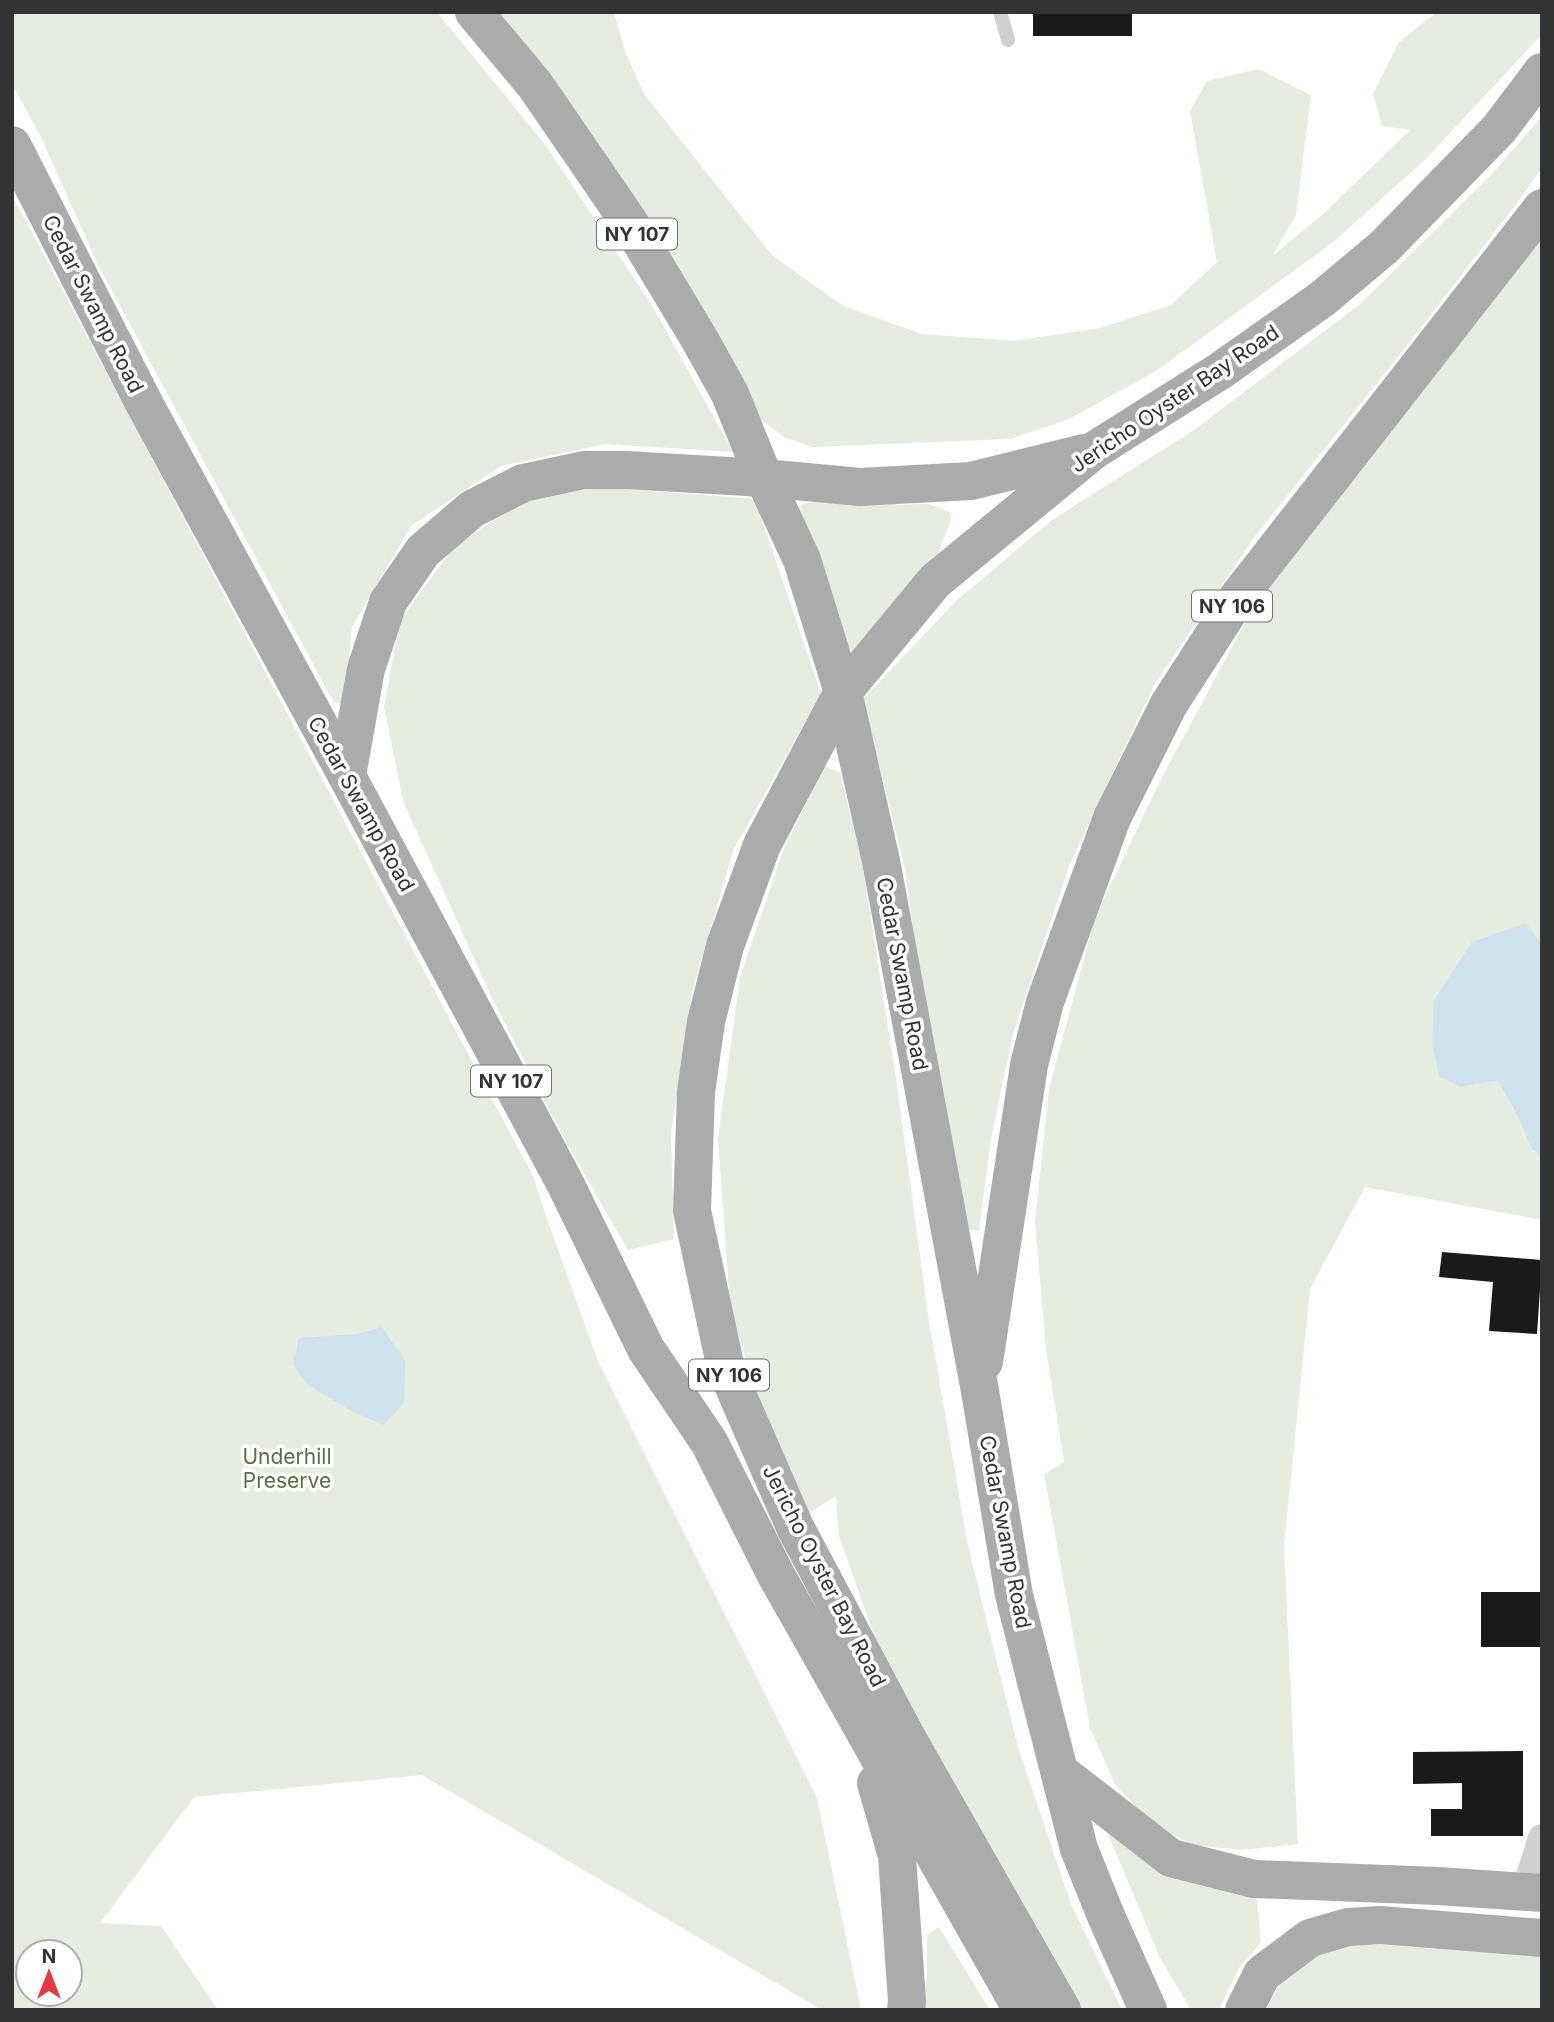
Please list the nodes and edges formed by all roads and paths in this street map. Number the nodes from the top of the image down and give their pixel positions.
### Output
1 (474, 12) edge
2 (1000, 12) edge
3 (1008, 40) dead end
4 (1542, 72) edge
5 (12, 145) edge
6 (1542, 208) edge
7 (1093, 450) junction
8 (764, 478) junction
9 (843, 692) junction
10 (347, 776) junction
11 (980, 1391) junction
12 (858, 1721) junction
13 (1060, 1772) junction
14 (1542, 1838) edge
15 (1533, 1892) edge
16 (1542, 1938) edge
17 (906, 2010) edge
18 (1022, 2010) edge
19 (1062, 2010) edge
20 (1148, 2010) edge
21 (1244, 2010) edge

1 - 8 main road, Cedar Swamp Road / NY 107
2 - 3 lane
4 - 7 main road, Jericho Oyster Bay Road / NY 106
5 - 10 main road, Cedar Swamp Road / NY 107
6 - 11 main road, NY 106
7 - 8 main road
7 - 9 main road, Jericho Oyster Bay Road / NY 106
8 - 9 main road, Cedar Swamp Road / NY 107
8 - 10 main road
9 - 11 main road, Cedar Swamp Road / NY 107
9 - 19 main road, Jericho Oyster Bay Road / NY 106
10 - 12 main road, Cedar Swamp Road / NY 107
11 - 13 main road, Cedar Swamp Road / NY 106
12 - 17 main road
12 - 18 main road, Cedar Swamp Road / NY 107
13 - 15 main road
13 - 20 main road, Cedar Swamp Road / NY 106
14 - 15 street
16 - 21 main road

